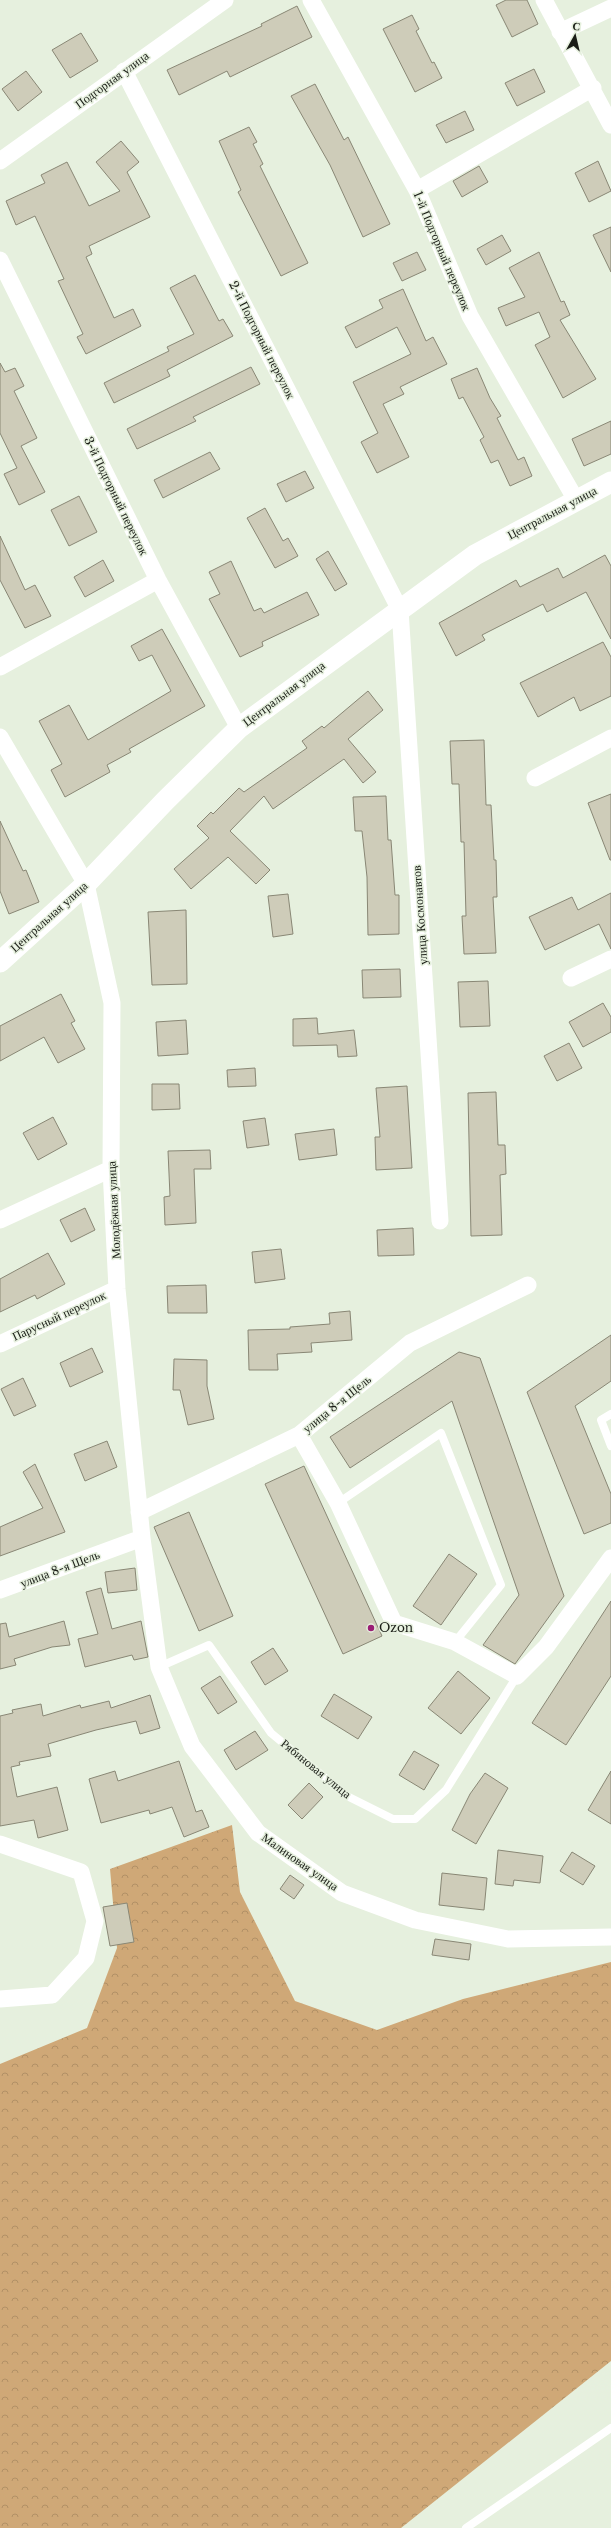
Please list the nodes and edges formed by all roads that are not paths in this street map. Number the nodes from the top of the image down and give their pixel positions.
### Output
1 (225, 0) edge
2 (311, 0) edge
3 (544, 0) edge
4 (611, 8) edge
5 (560, 32) junction
6 (124, 71) junction
7 (593, 88) junction
8 (611, 125) edge
9 (0, 161) edge
10 (417, 190) junction
11 (0, 260) edge
12 (611, 482) edge
13 (576, 500) junction
14 (158, 580) junction
15 (400, 610) junction
16 (0, 667) edge
17 (239, 728) junction
18 (0, 737) edge
19 (611, 738) edge
20 (534, 778) dead end
21 (86, 884) junction
22 (611, 959) edge
23 (0, 962) edge
24 (571, 978) dead end
25 (111, 1170) junction
26 (0, 1220) edge
27 (440, 1221) dead end
28 (528, 1285) dead end
29 (117, 1289) junction
30 (0, 1344) edge
31 (611, 1414) edge
32 (299, 1435) junction
33 (611, 1446) edge
34 (338, 1503) junction
35 (140, 1512) junction
36 (142, 1538) junction
37 (611, 1558) edge
38 (0, 1590) edge
39 (456, 1642) junction
40 (159, 1667) junction
41 (517, 1676) junction
42 (0, 1844) edge
43 (611, 1937) edge
44 (0, 1999) edge
45 (611, 2428) edge
46 (466, 2528) edge

1 - 6 street, Подгорная улица
2 - 10 street, 1-й Подгорный переулок
3 - 5 street
4 - 5 street
5 - 7 street
6 - 9 street, Подгорная улица
6 - 15 street, 2-й Подгорный переулок
7 - 8 street
7 - 10 street
10 - 13 street, 1-й Подгорный переулок
11 - 14 street, 3-й Подгорный переулок
12 - 13 street, Центральная улица
13 - 15 street, Центральная улица
14 - 16 street
14 - 17 street, 3-й Подгорный переулок
15 - 17 street, Центральная улица
15 - 27 street, улица Космонавтов
17 - 21 street, Центральная улица
18 - 21 street, Молодёжная улица
19 - 20 street
21 - 23 street, Центральная улица
21 - 25 street, Молодёжная улица
22 - 24 street
25 - 26 street
25 - 29 street, Молодёжная улица
28 - 32 street, улица 8-я Щель
29 - 30 street, Парусный переулок
29 - 35 street, Молодёжная улица
31 - 33 lane
32 - 34 street
32 - 35 street, улица 8-я Щель
34 - 39 street
34 - 39 lane
35 - 36 street, Молодёжная улица
36 - 38 street, улица 8-я Щель
36 - 40 street, Малиновая улица
37 - 41 street, Рябиновая улица
39 - 41 street
40 - 41 lane, Рябиновая улица
40 - 43 street, Малиновая улица
42 - 44 street
45 - 46 lane

